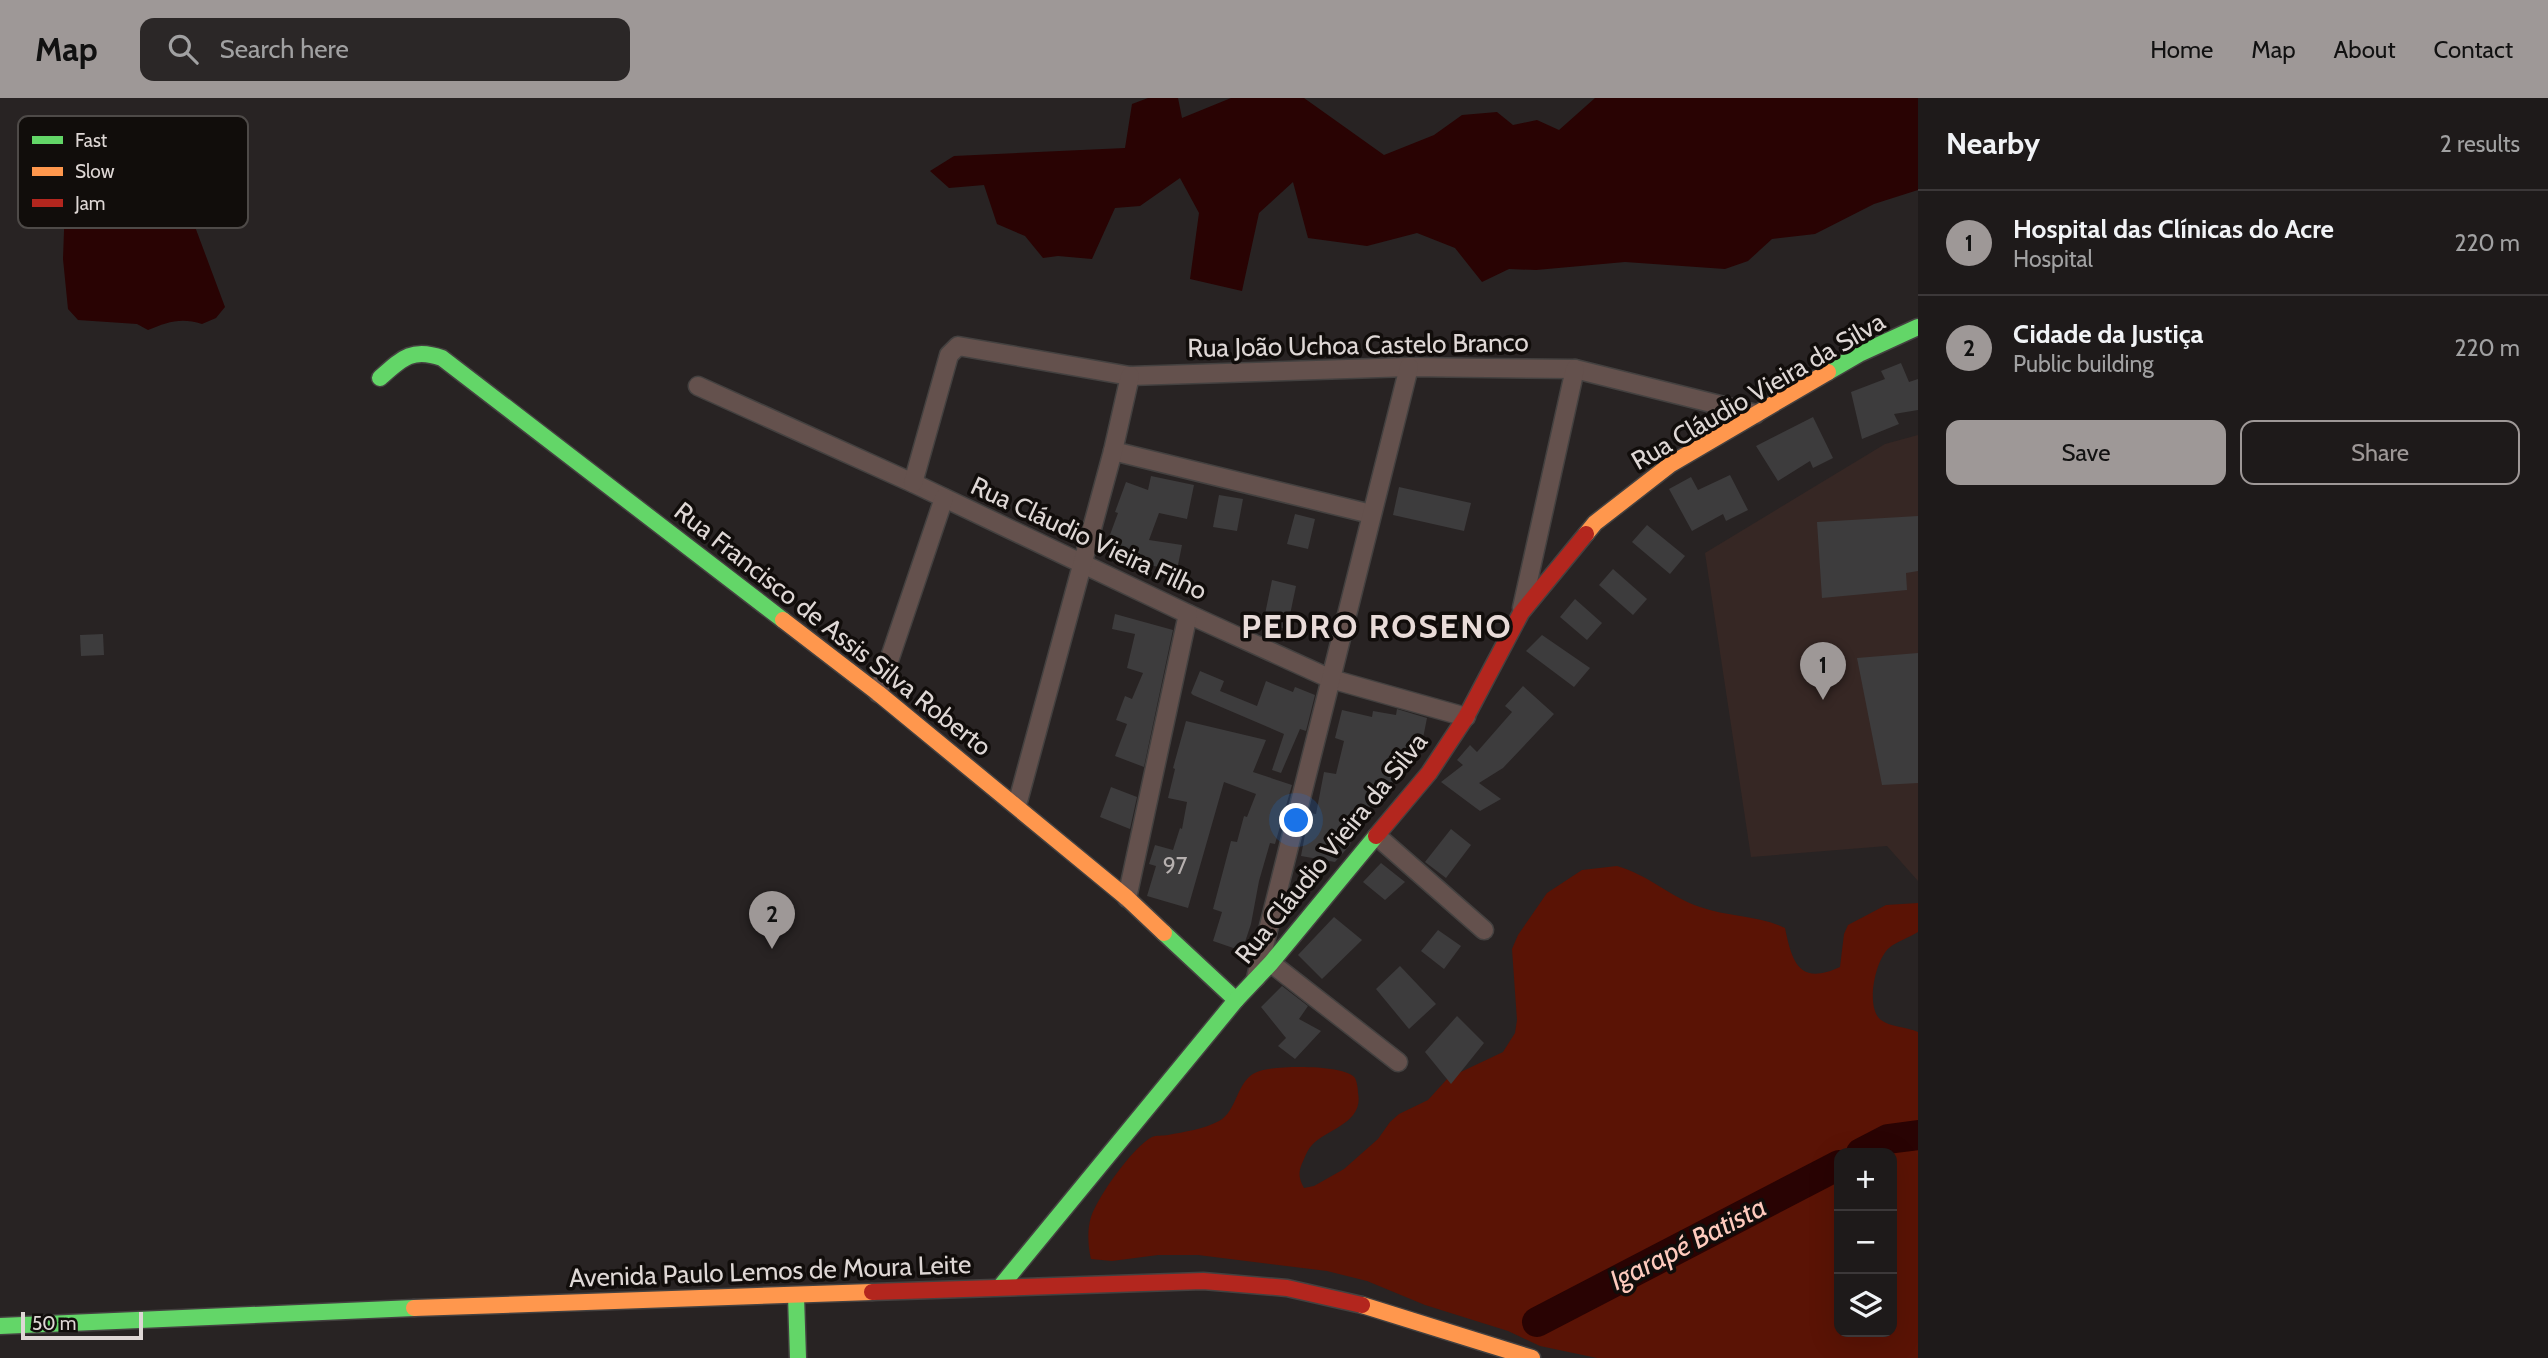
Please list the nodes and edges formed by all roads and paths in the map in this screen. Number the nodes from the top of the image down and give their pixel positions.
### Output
1 (1918, 327) edge
2 (1409, 367) junction
3 (1575, 369) junction
4 (1130, 376) junction
5 (380, 378) dead end
6 (698, 386) dead end
7 (1756, 414) junction
8 (1112, 451) junction
9 (913, 483) junction
10 (944, 498) junction
11 (1371, 514) junction
12 (1083, 564) junction
13 (1521, 613) junction
14 (1188, 614) junction
15 (1331, 679) junction
16 (878, 693) junction
17 (1466, 717) junction
18 (1017, 806) junction
19 (1378, 837) junction
20 (1127, 898) junction
21 (1484, 930) dead end
22 (1271, 963) junction
23 (1256, 978) junction
24 (1236, 1000) junction
25 (1398, 1062) dead end
26 (1000, 1287) junction
27 (796, 1296) junction
28 (0, 1326) edge
29 (798, 1358) edge
30 (1532, 1358) edge

1 - 7 street, Rua Cláudio Vieira da Silva
2 - 3 street, Rua João Uchoa Castelo Branco
2 - 4 street, Rua João Uchoa Castelo Branco
2 - 11 street
3 - 7 street, Rua João Uchoa Castelo Branco
3 - 13 street
4 - 8 street
4 - 9 street, Rua João Uchoa Castelo Branco
5 - 16 street, Rua Francisco de Assis Silva Roberto
6 - 9 street, Rua Cláudio Vieira Filho
7 - 13 street, Rua Cláudio Vieira da Silva
8 - 11 street
8 - 12 street
9 - 10 street, Rua Cláudio Vieira Filho
10 - 12 street, Rua Cláudio Vieira Filho
10 - 16 street
11 - 15 street
12 - 14 street, Rua Cláudio Vieira Filho
12 - 18 street
13 - 17 street, Rua Cláudio Vieira da Silva
14 - 15 street, Rua Cláudio Vieira Filho
14 - 20 street
15 - 17 street, Rua Cláudio Vieira Filho
15 - 23 street
16 - 18 street, Rua Francisco de Assis Silva Roberto
17 - 19 street, Rua Cláudio Vieira da Silva
18 - 20 street, Rua Francisco de Assis Silva Roberto
19 - 21 street
19 - 22 street, Rua Cláudio Vieira da Silva
20 - 24 street, Rua Francisco de Assis Silva Roberto
22 - 23 street, Rua Cláudio Vieira da Silva
22 - 25 street
23 - 24 street, Rua Cláudio Vieira da Silva
24 - 26 street, Rua Cláudio Vieira da Silva
26 - 27 street, Avenida Paulo Lemos de Moura Leite
26 - 30 street, Avenida Paulo Lemos de Moura Leite
27 - 28 street, Avenida Paulo Lemos de Moura Leite
27 - 29 street

